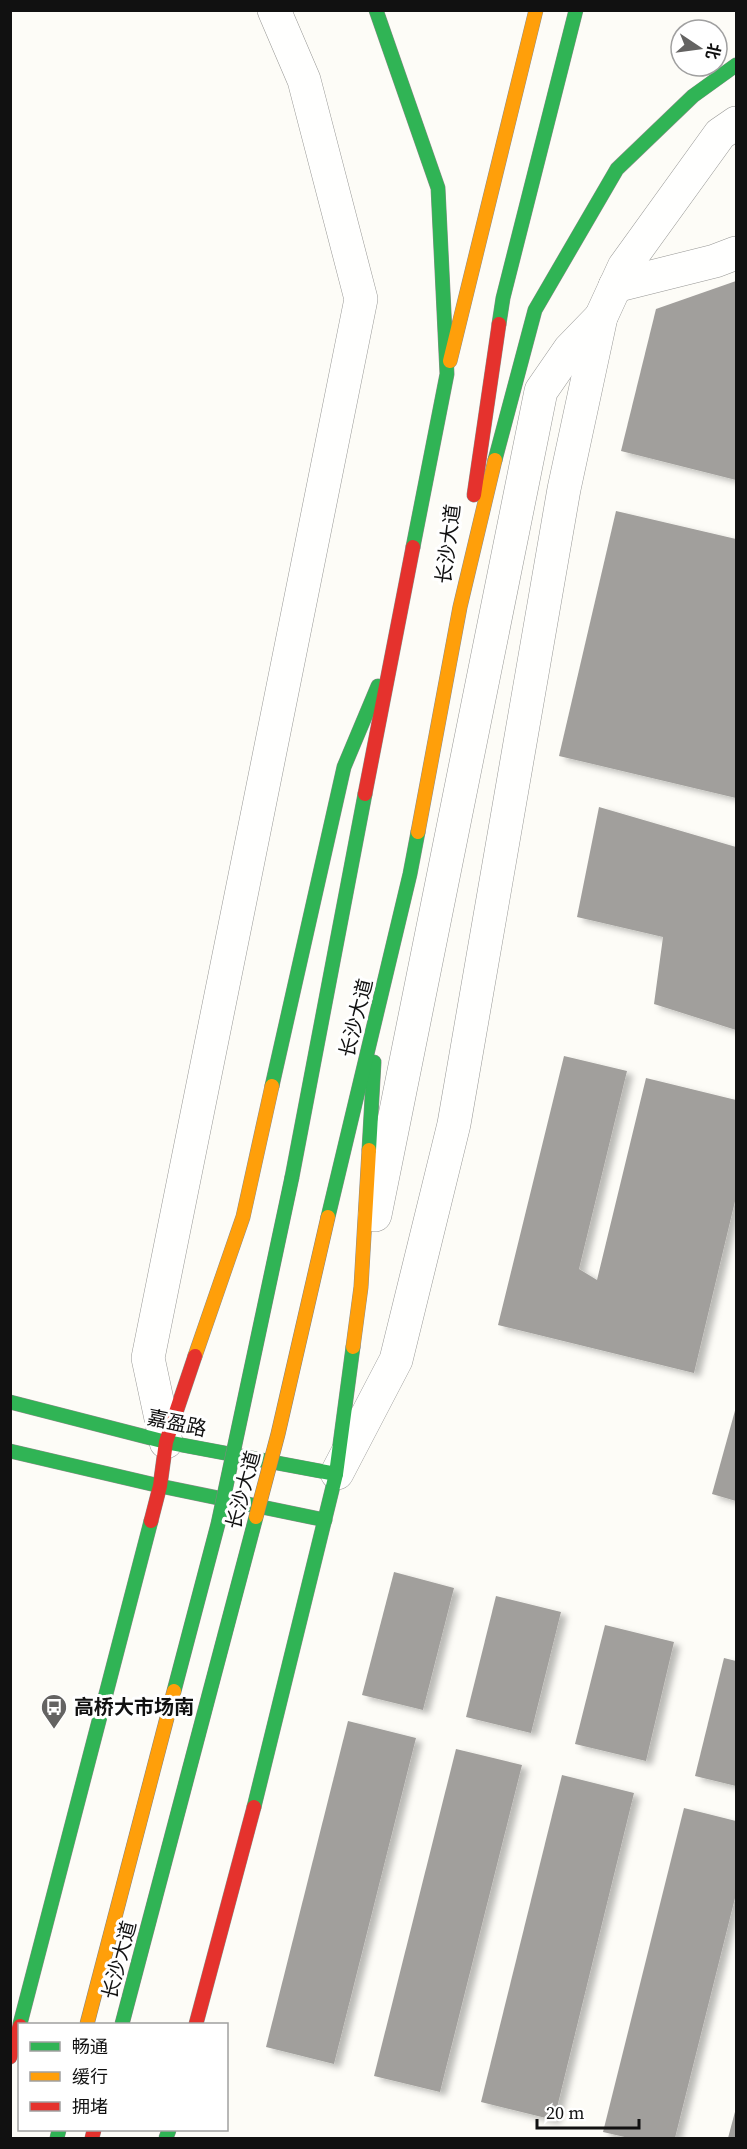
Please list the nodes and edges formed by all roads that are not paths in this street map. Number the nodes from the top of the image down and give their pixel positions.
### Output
1 (274, 10) edge
2 (376, 10) edge
3 (536, 10) edge
4 (576, 10) edge
5 (736, 65) edge
6 (736, 123) edge
7 (736, 253) edge
8 (615, 286) junction
9 (601, 317) junction
10 (447, 374) junction
11 (460, 606) junction
12 (491, 640) junction
13 (391, 656) junction
14 (388, 969) junction
15 (377, 1014) junction
16 (361, 1287) junction
17 (10, 1402) edge
18 (166, 1442) junction
19 (10, 1451) edge
20 (336, 1474) junction
21 (160, 1486) junction
22 (325, 1520) junction
23 (21, 1979) edge
24 (20, 2023) edge
25 (88, 2023) edge
26 (123, 2023) edge
27 (197, 2023) edge
28 (18, 2031) edge
29 (10, 2057) edge

1 - 18 street
2 - 10 main road
3 - 10 main road
4 - 11 main road, 长沙大道
5 - 11 main road
6 - 8 street
7 - 8 street
8 - 9 street
9 - 12 street
9 - 20 street
10 - 13 main road, 长沙大道
11 - 14 main road, 长沙大道
12 - 14 street
12 - 16 street
13 - 18 main road
13 - 25 main road, 长沙大道, bridge
14 - 15 main road, 长沙大道
15 - 16 main road
15 - 26 main road, 长沙大道, bridge
16 - 20 main road
17 - 18 main road, 嘉盈路
18 - 20 main road, 嘉盈路
18 - 21 main road
19 - 21 main road
20 - 22 main road
21 - 22 main road
21 - 23 main road
22 - 27 main road
23 - 24 main road
28 - 29 main road

